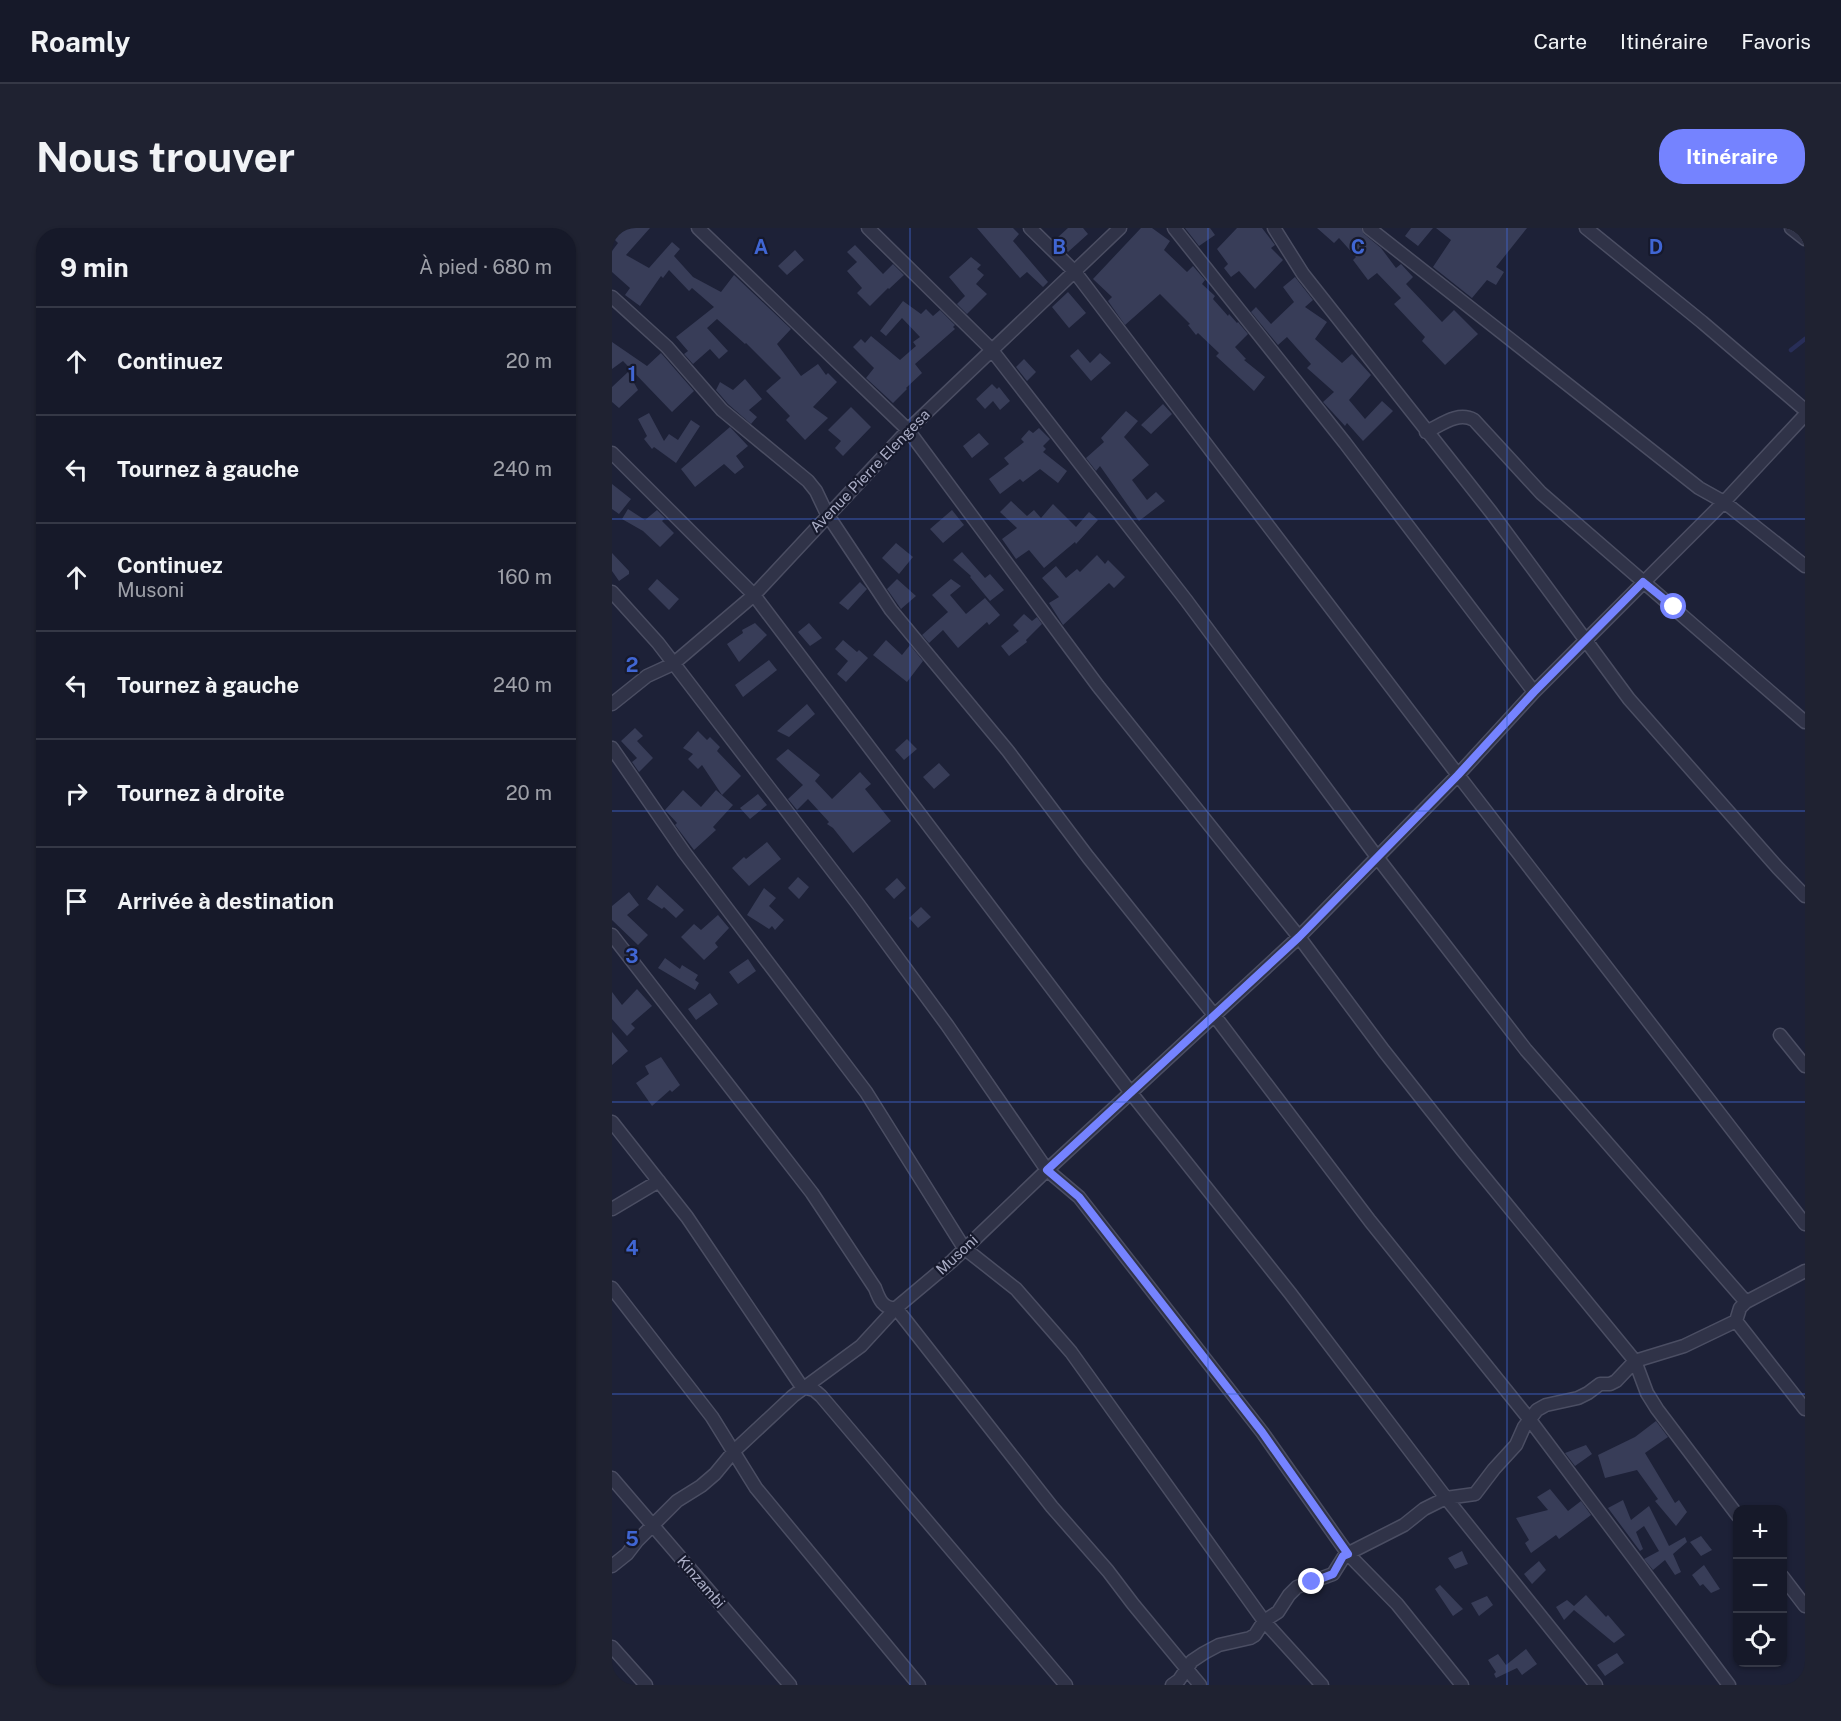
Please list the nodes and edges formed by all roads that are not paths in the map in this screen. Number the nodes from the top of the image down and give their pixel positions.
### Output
1 (698, 228) edge
2 (868, 228) edge
3 (1030, 228) edge
4 (1120, 228) edge
5 (1174, 228) edge
6 (1274, 228) edge
7 (1369, 228) edge
8 (1791, 228) edge
9 (1593, 230) edge
10 (1805, 239) edge
11 (1075, 273) junction
12 (612, 297) edge
13 (991, 349) junction
14 (1805, 410) edge
15 (1805, 416) edge
16 (908, 430) junction
17 (1426, 432) junction
18 (612, 453) edge
19 (1724, 502) junction
20 (827, 514) junction
21 (1805, 566) edge
22 (1643, 582) junction
23 (612, 592) edge
24 (754, 595) junction
25 (1585, 641) junction
26 (673, 664) junction
27 (1534, 692) junction
28 (612, 704) edge
29 (1805, 722) edge
30 (612, 748) edge
31 (1458, 775) junction
32 (1377, 856) junction
33 (1805, 896) edge
34 (612, 935) edge
35 (1299, 937) junction
36 (1214, 1016) junction
37 (1780, 1035) dead end
38 (1805, 1066) edge
39 (1131, 1093) junction
40 (612, 1122) edge
41 (1047, 1170) junction
42 (659, 1181) junction
43 (612, 1209) edge
44 (1805, 1224) edge
45 (964, 1248) junction
46 (1805, 1271) edge
47 (612, 1288) edge
48 (1746, 1302) junction
49 (897, 1308) junction
50 (1736, 1321) junction
51 (1635, 1361) junction
52 (802, 1387) junction
53 (1805, 1409) edge
54 (1530, 1420) junction
55 (734, 1451) junction
56 (612, 1478) edge
57 (1446, 1498) junction
58 (1733, 1511) edge
59 (653, 1526) junction
60 (1348, 1554) junction
61 (612, 1566) edge
62 (1787, 1583) edge
63 (1805, 1606) edge
64 (1264, 1621) junction
65 (612, 1647) edge
66 (1187, 1671) junction
67 (646, 1685) edge
68 (790, 1685) edge
69 (919, 1685) edge
70 (1066, 1685) edge
71 (1172, 1685) edge
72 (1200, 1685) edge
73 (1322, 1685) edge
74 (1462, 1685) edge
75 (1596, 1685) edge
76 (1729, 1685) edge

1 - 16 street
2 - 13 street
3 - 11 street
4 - 11 street, Avenue Pierre Elengesa
5 - 27 street
6 - 17 street
7 - 19 street
8 - 10 street
9 - 14 street
11 - 13 street, Avenue Pierre Elengesa
11 - 31 street
12 - 20 street
13 - 16 street, Avenue Pierre Elengesa
13 - 32 street
15 - 19 street, Musoni
16 - 20 street, Avenue Pierre Elengesa
16 - 35 street
17 - 22 street
17 - 25 street
18 - 24 street
19 - 21 street
19 - 22 street, Musoni
20 - 24 street, Avenue Pierre Elengesa
20 - 36 street
22 - 25 street, Musoni
22 - 29 street
23 - 26 street
24 - 26 street, Avenue Pierre Elengesa
24 - 39 street
25 - 27 street, Musoni
25 - 33 street
26 - 28 street, Avenue Pierre Elengesa
26 - 41 street
27 - 31 street, Musoni
30 - 45 street
31 - 32 street, Musoni
31 - 44 street
32 - 35 street, Musoni
32 - 48 street
34 - 49 street
35 - 36 street, Musoni
35 - 51 street
36 - 39 street, Musoni
36 - 54 street
37 - 38 street
39 - 41 street, Musoni
39 - 57 street
40 - 42 street
41 - 45 street, Musoni
41 - 60 street
42 - 43 street
42 - 52 street
45 - 49 street, Musoni
45 - 64 street
46 - 48 street
47 - 55 street
48 - 50 street
49 - 52 street, Musoni
49 - 66 street
50 - 51 street
50 - 53 street
51 - 54 street
51 - 58 street
52 - 55 street, Musoni
52 - 70 street
54 - 57 street
54 - 76 street
55 - 59 street, Musoni
55 - 69 street
56 - 59 street, Kinzambi
57 - 60 street
57 - 75 street
59 - 61 street, Musoni
59 - 68 street, Kinzambi
60 - 64 street
60 - 74 street
62 - 63 street
64 - 66 street
64 - 73 street
65 - 67 street
66 - 71 street
66 - 72 street

